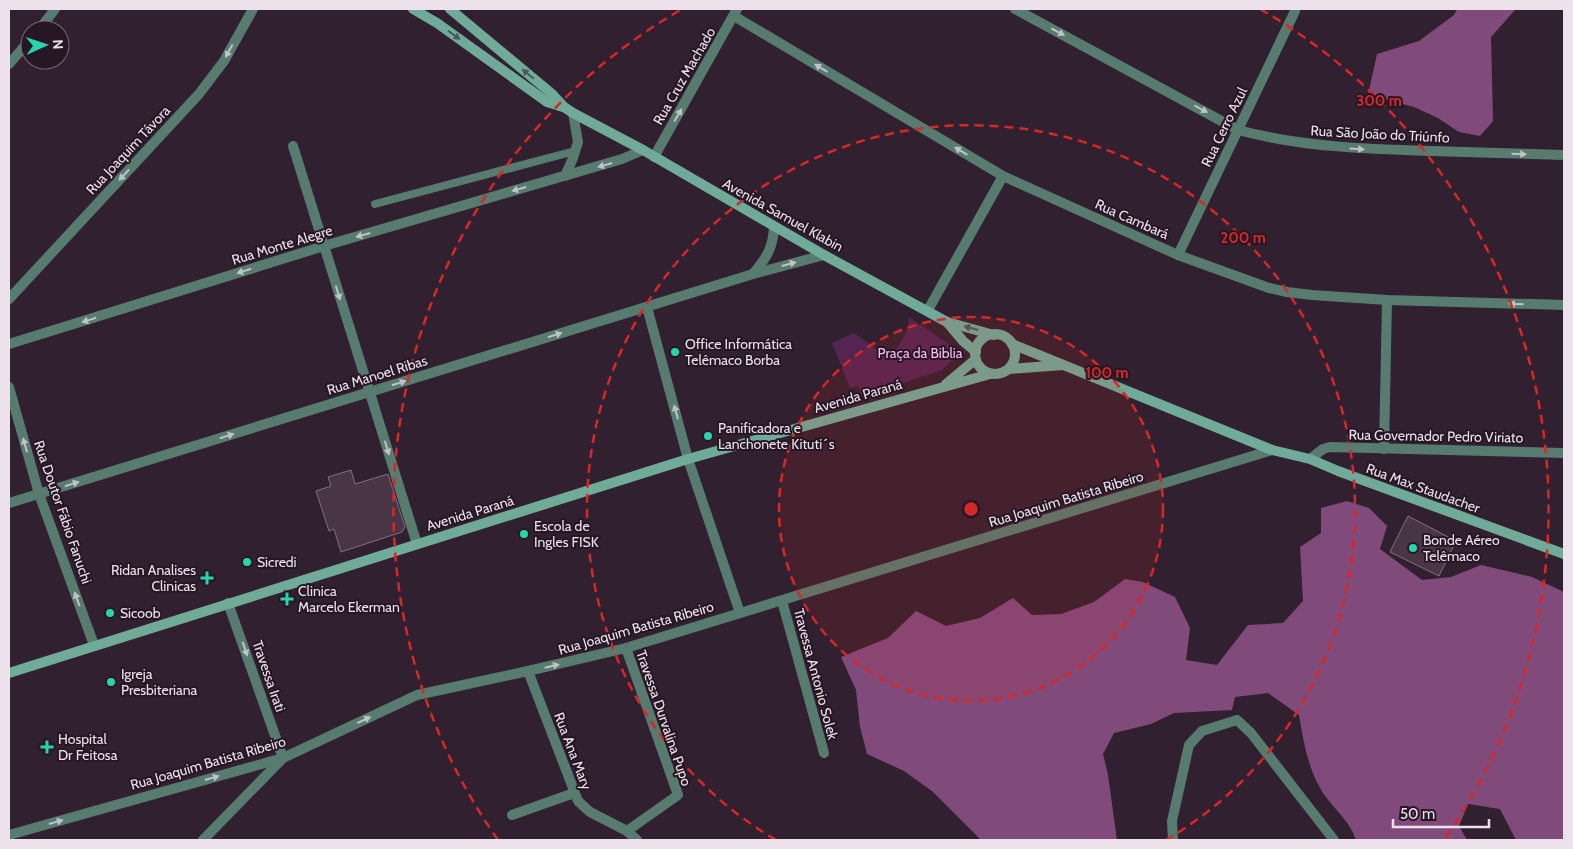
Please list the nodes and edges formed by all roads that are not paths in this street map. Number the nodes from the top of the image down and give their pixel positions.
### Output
1 (55, 9) edge
2 (253, 9) edge
3 (413, 9) edge
4 (448, 9) edge
5 (1015, 9) edge
6 (1296, 9) edge
7 (736, 12) edge
8 (47, 20) edge
9 (437, 23) junction
10 (20, 51) edge
11 (9, 64) edge
12 (569, 110) junction
13 (1238, 130) junction
14 (293, 146) dead end
15 (642, 150) junction
16 (575, 151) junction
17 (1564, 155) edge
18 (654, 157) junction
19 (565, 176) junction
20 (1003, 176) junction
21 (375, 204) dead end
22 (774, 226) junction
23 (324, 246) junction
24 (824, 255) junction
25 (1178, 255) junction
26 (753, 274) junction
27 (9, 299) edge
28 (1387, 300) junction
29 (1564, 305) edge
30 (647, 307) junction
31 (928, 310) junction
32 (947, 322) junction
33 (994, 334) junction
34 (9, 344) edge
35 (1012, 344) junction
36 (976, 356) junction
37 (1066, 365) junction
38 (1009, 369) junction
39 (990, 374) junction
40 (942, 386) junction
41 (9, 387) edge
42 (370, 392) junction
43 (1384, 449) junction
44 (1272, 450) junction
45 (1564, 452) edge
46 (688, 459) junction
47 (1310, 459) junction
48 (39, 494) junction
49 (9, 503) edge
50 (417, 544) junction
51 (1564, 554) edge
52 (782, 601) junction
53 (228, 604) junction
54 (740, 613) junction
55 (94, 645) junction
56 (626, 648) junction
57 (528, 671) junction
58 (9, 673) edge
59 (824, 753) dead end
60 (283, 758) junction
61 (574, 793) junction
62 (512, 815) dead end
63 (627, 830) junction
64 (9, 835) edge
65 (204, 840) edge
66 (638, 840) edge
67 (1173, 840) edge
68 (1334, 840) edge

1 - 8 street
2 -> 27 street, Rua Joaquim Távora
3 - 9 main road, Avenida Samuel Klabin
4 - 9 main road
12 -> 4 main road, Avenida Samuel Klabin
5 -> 13 street, Rua São João do Triúnfo
6 - 13 street, Rua Cerro Azul
18 -> 7 street, Rua Cruz Machado
20 -> 7 street, Rua Cambará
9 -> 12 main road, Avenida Samuel Klabin
10 - 11 street
12 - 15 main road, Avenida Samuel Klabin
12 - 16 street
13 -> 17 street, Rua São João do Triúnfo
13 - 25 street, Rua Cerro Azul
14 - 23 street
15 - 18 main road, Avenida Samuel Klabin
15 -> 19 street, Rua Monte Alegre
16 - 19 street
16 - 21 lane
18 - 22 main road, Avenida Samuel Klabin
19 -> 23 street, Rua Monte Alegre
20 - 25 street, Rua Cambará
20 - 31 street
22 - 24 main road, Avenida Samuel Klabin
22 - 26 street
23 -> 34 street, Rua Monte Alegre
23 -> 42 street
26 -> 24 street, Rua Manoel Ribas
24 - 31 main road, Avenida Samuel Klabin
25 - 28 street, Rua Cambará
26 - 30 street, Rua Manoel Ribas
29 -> 28 street, Rua Cambará
28 - 43 street
42 -> 30 street, Rua Manoel Ribas
46 -> 30 street
31 - 32 main road, Avenida Samuel Klabin
33 -> 32 main road, Avenida Samuel Klabin
32 - 36 main road
33 - 35 main road
33 - 36 main road
35 - 37 main road
35 - 38 main road
36 - 39 main road
36 - 40 main road, Avenida Paraná
37 - 38 main road
37 - 44 main road
38 - 39 main road
39 - 40 main road, Avenida Paraná
40 - 46 main road, Avenida Paraná
48 -> 41 street, Rua Doutor Fábio Fanuchi
48 -> 42 street, Rua Manoel Ribas
42 -> 50 street
43 - 45 street, Rua Governador Pedro Viriato
43 - 47 street, Rua Governador Pedro Viriato
44 - 47 main road, Rua Max Staudacher
44 - 52 street, Rua Joaquim Batista Ribeiro
46 - 50 main road, Avenida Paraná
46 - 54 street
47 - 51 main road, Rua Max Staudacher
48 - 49 street, Rua Manoel Ribas
55 -> 48 street, Rua Doutor Fábio Fanuchi
50 - 53 main road, Avenida Paraná
52 - 54 street, Rua Joaquim Batista Ribeiro
52 - 59 street, Travessa Antonio Solek
53 - 55 main road, Avenida Paraná
53 -> 60 street, Travessa Irati
54 - 56 street, Rua Joaquim Batista Ribeiro
55 - 58 main road, Avenida Paraná
57 -> 56 street, Rua Joaquim Batista Ribeiro
56 - 63 street, Travessa Durvalina Pupo
60 -> 57 street, Rua Joaquim Batista Ribeiro
57 - 61 street, Rua Ana Mary
64 -> 60 street, Rua Joaquim Batista Ribeiro
60 - 65 street
61 - 62 street
61 - 63 street, Rua Ana Mary
63 - 66 street, Rua Ana Mary
67 - 68 street

